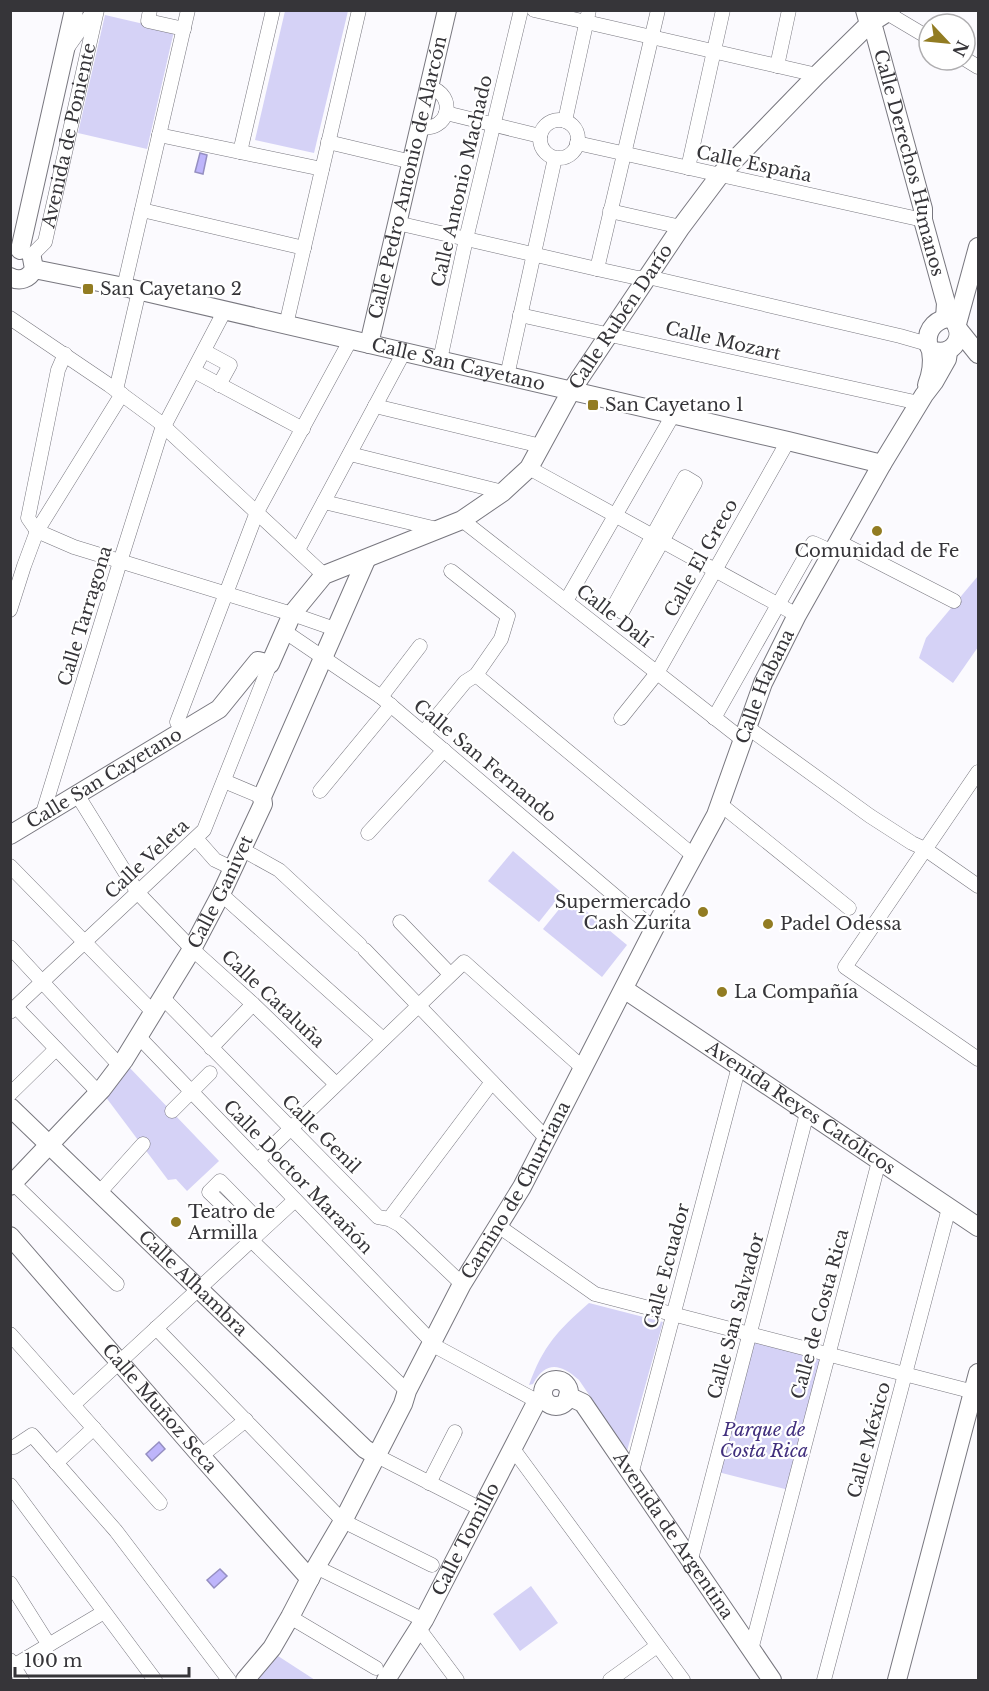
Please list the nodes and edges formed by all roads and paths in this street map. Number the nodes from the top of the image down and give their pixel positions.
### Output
1 (74, 10) edge
2 (96, 10) edge
3 (188, 10) edge
4 (273, 10) edge
5 (359, 10) edge
6 (521, 10) edge
7 (534, 10) edge
8 (658, 10) edge
9 (723, 10) edge
10 (789, 10) edge
11 (444, 11) edge
12 (889, 12) edge
13 (149, 16) edge
14 (588, 16) edge
15 (867, 17) edge
16 (184, 29) junction
17 (917, 30) edge
18 (652, 38) junction
19 (65, 51) junction
20 (714, 52) junction
21 (777, 66) junction
22 (817, 75) junction
23 (429, 87) junction
24 (446, 113) junction
25 (565, 121) junction
26 (494, 124) junction
27 (419, 128) junction
28 (159, 135) junction
29 (540, 136) junction
30 (328, 142) junction
31 (577, 143) junction
32 (240, 152) junction
33 (624, 154) junction
34 (555, 158) junction
35 (411, 162) junction
36 (688, 168) junction
37 (322, 169) junction
38 (720, 175) junction
39 (142, 210) junction
40 (610, 211) junction
41 (923, 220) junction
42 (397, 223) junction
43 (681, 227) junction
44 (466, 239) junction
45 (304, 248) junction
46 (978, 250) edge
47 (534, 255) junction
48 (24, 257) edge
49 (597, 269) junction
50 (648, 277) junction
51 (12, 284) edge
52 (132, 289) junction
53 (225, 310) junction
54 (520, 315) junction
55 (10, 318) edge
56 (286, 324) junction
57 (609, 334) junction
58 (946, 337) junction
59 (351, 339) junction
60 (369, 344) junction
61 (204, 351) junction
62 (976, 351) edge
63 (404, 352) junction
64 (65, 354) junction
65 (440, 360) junction
66 (194, 371) junction
67 (507, 376) junction
68 (219, 385) junction
69 (571, 390) junction
70 (119, 392) junction
71 (921, 399) junction
72 (375, 406) junction
73 (673, 415) junction
74 (165, 427) junction
75 (303, 429) junction
76 (788, 441) junction
77 (541, 446) junction
78 (350, 454) junction
79 (882, 464) junction
80 (529, 468) junction
81 (503, 492) junction
82 (324, 502) junction
83 (257, 512) junction
84 (615, 515) junction
85 (462, 520) junction
86 (436, 529) junction
87 (38, 531) junction
88 (657, 538) junction
89 (836, 547) junction
90 (298, 550) junction
91 (10, 558) edge
92 (366, 560) junction
93 (120, 562) junction
94 (24, 566) junction
95 (715, 570) junction
96 (451, 571) dead end
97 (324, 575) junction
98 (225, 594) junction
99 (954, 601) dead end
100 (566, 602) junction
101 (779, 605) junction
102 (10, 610) edge
103 (292, 614) junction
104 (797, 615) junction
105 (335, 629) junction
106 (284, 631) junction
107 (420, 646) dead end
108 (321, 658) junction
109 (270, 664) junction
110 (657, 673) junction
111 (476, 675) junction
112 (386, 701) junction
113 (621, 718) dead end
114 (714, 718) junction
115 (182, 731) junction
116 (423, 732) junction
117 (745, 733) junction
118 (444, 750) junction
119 (978, 772) edge
120 (224, 781) junction
121 (320, 791) dead end
122 (78, 796) junction
123 (262, 797) junction
124 (720, 804) junction
125 (42, 816) junction
126 (368, 833) dead end
127 (10, 835) edge
128 (200, 843) dead end
129 (925, 849) junction
130 (243, 850) junction
131 (694, 856) junction
132 (10, 866) edge
133 (234, 869) junction
134 (978, 886) edge
135 (138, 893) junction
136 (221, 894) junction
137 (849, 908) dead end
138 (400, 922) dead end
139 (654, 929) junction
140 (84, 943) junction
141 (10, 947) edge
142 (192, 949) junction
143 (450, 975) junction
144 (43, 981) junction
145 (624, 989) junction
146 (253, 1004) junction
147 (158, 1005) junction
148 (419, 1005) junction
149 (13, 1010) edge
150 (138, 1036) junction
151 (383, 1039) junction
152 (211, 1048) junction
153 (56, 1049) junction
154 (978, 1059) edge
155 (120, 1066) junction
156 (739, 1066) junction
157 (584, 1069) junction
158 (210, 1073) dead end
159 (492, 1082) junction
160 (336, 1084) junction
161 (191, 1091) junction
162 (99, 1093) junction
163 (10, 1094) edge
164 (10, 1107) edge
165 (172, 1111) dead end
166 (807, 1113) junction
167 (291, 1129) junction
168 (547, 1139) junction
169 (49, 1144) junction
170 (143, 1144) dead end
171 (258, 1160) junction
172 (879, 1161) junction
173 (12, 1185) edge
174 (99, 1193) junction
175 (295, 1200) junction
176 (949, 1208) junction
177 (389, 1219) junction
178 (497, 1225) junction
179 (978, 1227) edge
180 (257, 1234) junction
181 (10, 1236) edge
182 (117, 1284) dead end
183 (462, 1284) junction
184 (198, 1288) junction
185 (673, 1314) junction
186 (156, 1328) junction
187 (10, 1334) edge
188 (750, 1334) junction
189 (431, 1343) junction
190 (828, 1354) junction
191 (119, 1362) junction
192 (978, 1373) edge
193 (904, 1374) junction
194 (407, 1391) junction
195 (974, 1392) junction
196 (540, 1400) junction
197 (73, 1405) junction
198 (246, 1420) junction
199 (94, 1428) junction
200 (455, 1432) dead end
201 (10, 1447) edge
202 (513, 1449) junction
203 (373, 1454) junction
204 (201, 1456) junction
205 (56, 1463) junction
206 (631, 1475) junction
207 (429, 1483) junction
208 (10, 1485) edge
209 (160, 1503) dead end
210 (481, 1509) junction
211 (341, 1519) junction
212 (690, 1563) junction
213 (432, 1565) dead end
214 (313, 1573) junction
215 (10, 1582) edge
216 (104, 1612) junction
217 (290, 1617) junction
218 (422, 1624) junction
219 (49, 1645) junction
220 (657, 1646) junction
221 (751, 1650) junction
222 (12, 1665) edge
223 (381, 1674) edge
224 (22, 1680) edge
225 (155, 1680) edge
226 (230, 1680) edge
227 (245, 1680) edge
228 (457, 1680) edge
229 (610, 1680) edge
230 (683, 1680) edge
231 (772, 1680) edge
232 (824, 1680) edge
233 (897, 1680) edge

1 - 19 street, Avenida de Poniente
2 - 19 street
2 - 48 street, Avenida de Poniente
3 - 16 street
4 - 32 street
5 - 30 street
6 - 26 street, Calle Antonio Machado
7 - 14 street
8 - 18 street
9 - 20 street
10 - 21 street
11 - 23 street, Calle Pedro Antonio de Alarcón
12 - 15 street, Calle Rubén Darío
12 - 17 street
13 - 16 street
14 - 18 street
14 - 25 street
15 - 22 street, Calle Rubén Darío
15 - 41 street, Calle Derechos Humanos
16 - 28 street
18 - 20 street
18 - 33 street
19 - 48 street, Avenida de Poniente
20 - 21 street
20 - 36 street
21 - 22 street
22 - 38 street, Calle Rubén Darío
23 - 24 street
23 - 27 street, Calle Pedro Antonio de Alarcón
24 - 26 street
24 - 27 street
25 - 29 street
25 - 31 street
26 - 29 street
26 - 44 street, Calle Antonio Machado
27 - 35 street, Calle Pedro Antonio de Alarcón
28 - 32 street
28 - 39 street
29 - 34 street
30 - 35 street
30 - 37 street
31 - 33 street, Calle España
31 - 34 street
32 - 37 street
33 - 36 street, Calle España
33 - 40 street
34 - 47 street
35 - 42 street, Calle Pedro Antonio de Alarcón
36 - 38 street, Calle España
37 - 45 street
38 - 41 street, Calle España
38 - 43 street, Calle Rubén Darío
39 - 45 street
39 - 52 street
40 - 43 street
40 - 49 street
41 - 58 street, Calle Derechos Humanos
42 - 44 street
42 - 60 street, Calle Pedro Antonio de Alarcón
43 - 50 street, Calle Rubén Darío
44 - 47 street
44 - 65 street, Calle Antonio Machado
45 - 56 street
46 - 58 street, Calle Habana
47 - 49 street
47 - 54 street
48 - 51 street
48 - 52 street, Calle San Cayetano
49 - 50 street
50 - 57 street, Calle Rubén Darío
50 - 58 street
52 - 53 street, Calle San Cayetano
52 - 70 street
53 - 56 street, Calle San Cayetano
53 - 61 street, Calle Tarragona
54 - 57 street, Calle Mozart
54 - 67 street
55 - 64 street
56 - 59 street, Calle San Cayetano
57 - 69 street, Calle Rubén Darío
57 - 71 street, Calle Mozart
58 - 62 street
58 - 71 street, Calle Habana
59 - 60 street, Calle San Cayetano
59 - 75 street, Calle San Cayetano
60 - 63 street, Calle San Cayetano
61 - 66 street, Calle Tarragona
61 - 68 street
63 - 65 street, Calle San Cayetano
63 - 72 street
64 - 70 street
64 - 87 street
65 - 67 street, Calle San Cayetano
66 - 68 street
66 - 74 street, Calle Tarragona
67 - 69 street, Calle San Cayetano
68 - 75 street
69 - 73 street, Calle San Cayetano
69 - 77 street, Calle Rubén Darío
70 - 74 street
70 - 87 street
71 - 79 street, Calle Habana
72 - 77 street
72 - 78 street
73 - 76 street, Calle San Cayetano
73 - 84 street
74 - 83 street
74 - 93 street, Calle Tarragona
75 - 83 street, Calle San Cayetano
76 - 79 street, Calle San Cayetano
76 - 95 street, Calle El Greco
77 - 80 street, Calle Rubén Darío
78 - 81 street
78 - 82 street
79 - 89 street, Calle Habana
80 - 81 street, Calle Rubén Darío
80 - 84 street
81 - 85 street, Calle Rubén Darío
82 - 86 street
82 - 90 street
83 - 90 street
83 - 98 street, Calle San Cayetano
84 - 88 street
84 - 100 street
85 - 86 street, Calle Rubén Darío
85 - 100 street, Calle Dalí
86 - 92 street, Calle Rubén Darío
87 - 93 street
87 - 94 street
88 - 88 street
88 - 95 street
89 - 99 street
89 - 101 street
89 - 104 street, Calle Habana
90 - 97 street
91 - 94 street
92 - 97 street, Calle Rubén Darío
92 - 105 street, Calle Ganivet
93 - 98 street
93 - 125 street, Calle Tarragona
94 - 102 street
95 - 101 street
95 - 110 street, Calle El Greco
96 - 111 street
97 - 103 street
98 - 103 street
98 - 115 street, Calle San Cayetano
100 - 110 street, Calle Dalí
101 - 104 street
101 - 114 street
103 - 105 street
103 - 106 street
104 - 117 street, Calle Habana
105 - 108 street, Calle Ganivet
106 - 108 street, Calle San Fernando
106 - 109 street
107 - 112 street
108 - 112 street, Calle San Fernando
108 - 123 street, Calle Ganivet
109 - 115 street
109 - 120 street, Calle Veleta
110 - 113 street, Calle El Greco
110 - 114 street, Calle Dalí
111 - 116 street
111 - 131 street
112 - 116 street, Calle San Fernando
112 - 121 street
114 - 117 street, Calle Dalí
115 - 122 street, Calle San Cayetano
116 - 118 street, Calle San Fernando
117 - 124 street, Calle Habana
117 - 129 street, Calle Dalí
118 - 126 street
118 - 139 street, Calle San Fernando
119 - 129 street
120 - 123 street
120 - 135 street, Calle Veleta
122 - 125 street, Calle San Cayetano
122 - 135 street, Calle Cataluña
123 - 130 street, Calle Ganivet
124 - 131 street, Calle Habana
124 - 137 street
125 - 127 street, Calle San Cayetano
128 - 133 street
129 - 134 street, Calle Dalí
129 - 154 street
130 - 133 street, Calle Ganivet
130 - 148 street
131 - 139 street, Calle Habana
132 - 140 street, Calle Genil
133 - 136 street, Calle Ganivet
135 - 140 street, Calle Veleta
135 - 142 street, Calle Cataluña
136 - 142 street, Calle Ganivet
136 - 151 street
138 - 143 street
139 - 145 street, Calle Habana
140 - 144 street, Calle Veleta
140 - 147 street, Calle Genil
141 - 144 street
142 - 146 street, Calle Cataluña
142 - 147 street, Calle Ganivet
143 - 148 street
143 - 157 street
144 - 149 street, Calle Veleta
144 - 155 street
145 - 156 street, Avenida Reyes Católicos
145 - 157 street, Camino de Churriana
146 - 152 street
146 - 160 street, Calle Cataluña
147 - 150 street, Calle Ganivet
147 - 152 street, Calle Genil
148 - 151 street
148 - 159 street
149 - 153 street
150 - 155 street, Calle Ganivet
150 - 161 street, Calle Doctor Marañón
151 - 160 street
152 - 167 street, Calle Genil
153 - 162 street
153 - 163 street
155 - 162 street, Calle Ganivet
156 - 166 street, Avenida Reyes Católicos
156 - 185 street, Calle Ecuador
157 - 168 street, Camino de Churriana
158 - 161 street
159 - 168 street
159 - 177 street
160 - 167 street
161 - 165 street
161 - 171 street, Calle Doctor Marañón
162 - 169 street, Calle Ganivet
164 - 169 street, Calle Alhambra
166 - 172 street, Avenida Reyes Católicos
166 - 188 street, Calle San Salvador
167 - 171 street
167 - 177 street, Calle Genil
168 - 178 street, Camino de Churriana
169 - 173 street, Calle Ganivet
169 - 174 street, Calle Alhambra
170 - 174 street
171 - 175 street, Calle Doctor Marañón
172 - 176 street, Avenida Reyes Católicos
172 - 190 street, Calle de Costa Rica
173 - 182 street
174 - 184 street, Calle Alhambra
175 - 180 street
175 - 189 street, Calle Doctor Marañón
176 - 179 street, Avenida Reyes Católicos
176 - 193 street, Calle México
177 - 183 street, Calle Genil
178 - 183 street, Camino de Churriana
178 - 185 street
180 - 184 street
180 - 194 street
181 - 191 street, Calle Muñoz Seca
183 - 189 street, Camino de Churriana
184 - 186 street
184 - 203 street, Calle Alhambra
185 - 188 street
185 - 206 street, Calle Ecuador
186 - 191 street
186 - 198 street
187 - 197 street
188 - 190 street
188 - 212 street, Calle San Salvador
189 - 194 street, Camino de Churriana
189 - 196 street, Calle Doctor Marañón
190 - 193 street
190 - 221 street, Calle de Costa Rica
191 - 197 street
191 - 204 street, Calle Muñoz Seca
192 - 195 street
193 - 195 street
193 - 232 street, Calle México
194 - 203 street, Camino de Churriana
195 - 233 street
196 - 202 street, Calle Tomillo
196 - 206 street, Avenida de Argentina
197 - 199 street
198 - 204 street
198 - 211 street
199 - 205 street
199 - 209 street
200 - 207 street
201 - 205 street
202 - 210 street, Calle Tomillo
202 - 220 street
203 - 207 street
203 - 211 street, Camino de Churriana
203 - 211 street, Camino de Churriana
204 - 214 street, Calle Muñoz Seca
205 - 226 street
206 - 212 street, Avenida de Argentina
207 - 210 street
208 - 216 street
210 - 218 street, Calle Tomillo
211 - 213 street
211 - 214 street, Camino de Churriana
212 - 221 street, Avenida de Argentina
214 - 217 street, Camino de Churriana
214 - 218 street
215 - 219 street
216 - 219 street
216 - 225 street
217 - 223 street
217 - 227 street, Camino de Churriana
218 - 223 street, Calle Tomillo
218 - 228 street
219 - 222 street
220 - 229 street
220 - 230 street
221 - 231 street, Avenida de Argentina
222 - 224 street

